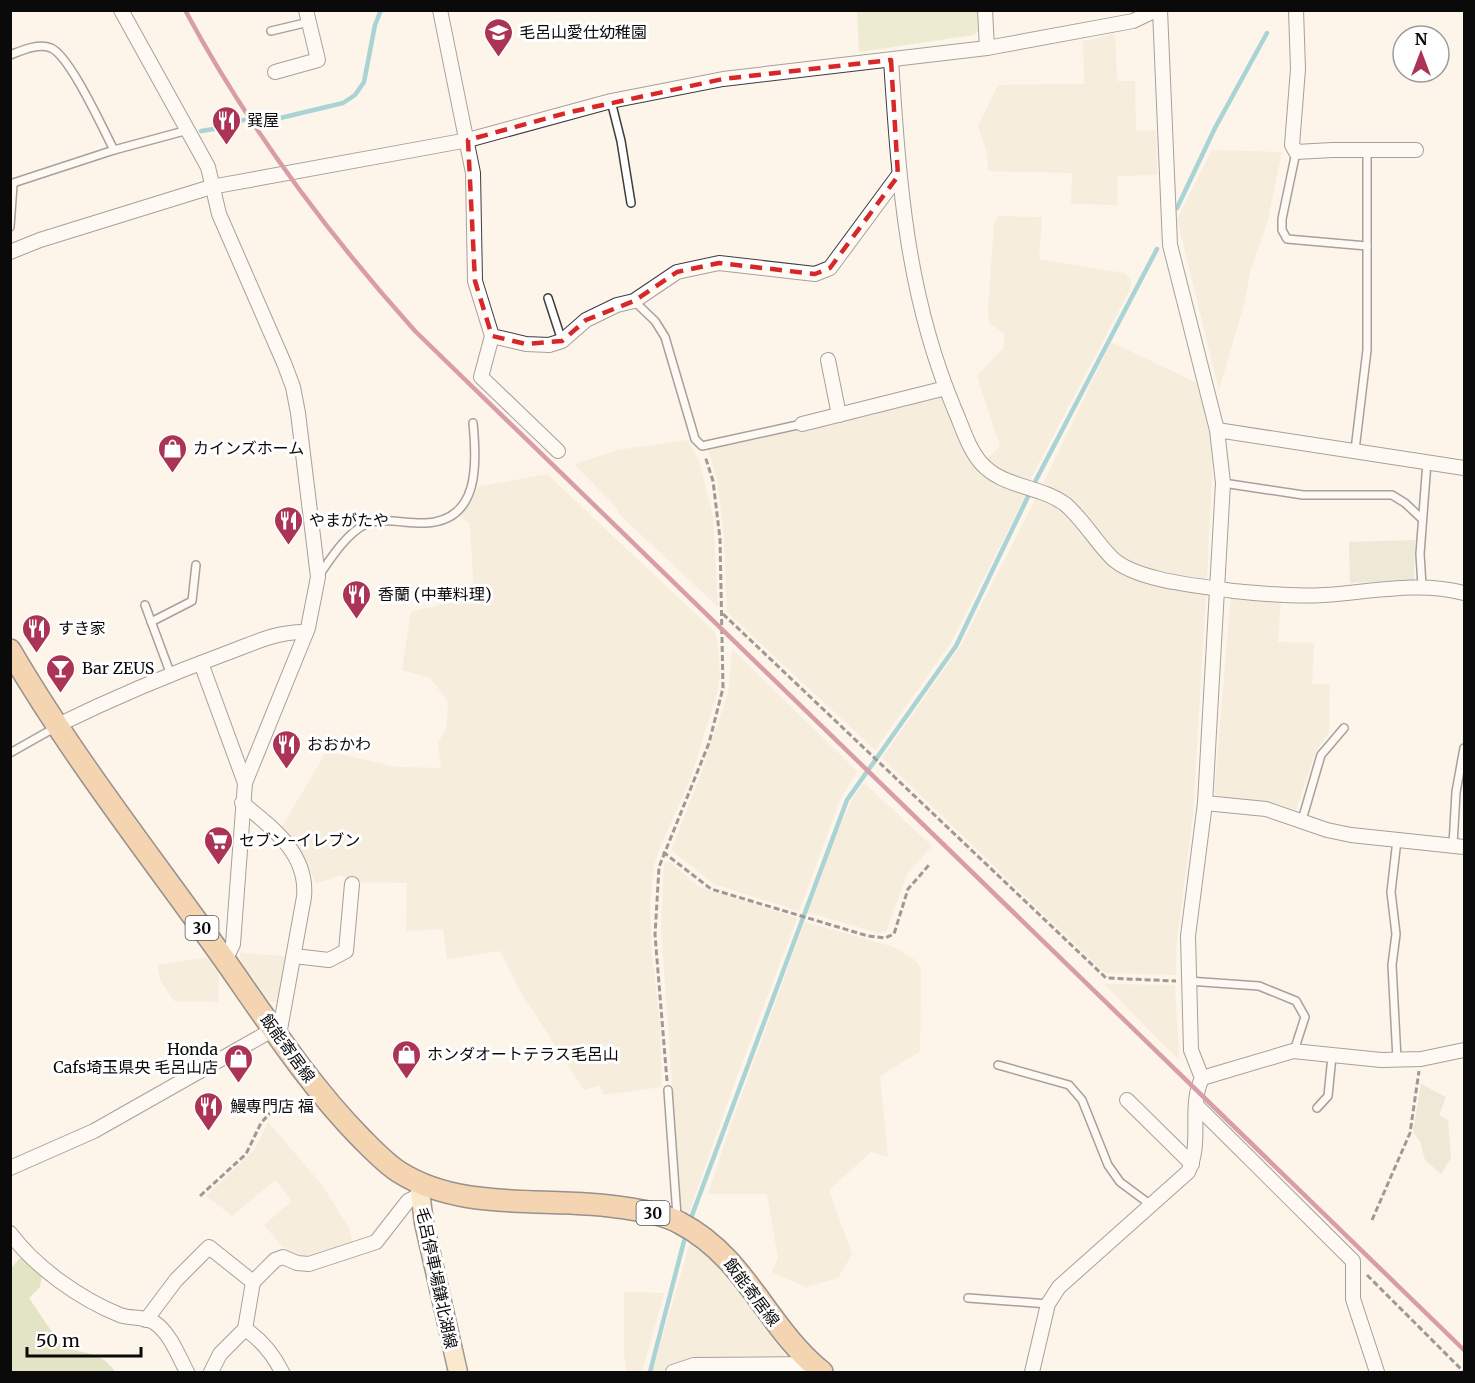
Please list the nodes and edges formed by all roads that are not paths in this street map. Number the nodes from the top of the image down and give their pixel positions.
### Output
1 (121, 10) edge
2 (440, 10) edge
3 (985, 10) edge
4 (1158, 10) edge
5 (1296, 10) edge
6 (308, 16) edge
7 (270, 31) dead end
8 (987, 48) junction
9 (10, 55) edge
10 (891, 60) junction
11 (275, 72) dead end
12 (611, 101) junction
13 (189, 130) junction
14 (468, 140) junction
15 (114, 150) junction
16 (1367, 150) junction
17 (1416, 150) dead end
18 (1296, 152) junction
19 (898, 176) junction
20 (12, 184) edge
21 (211, 187) junction
22 (631, 203) dead end
23 (10, 227) edge
24 (1367, 246) junction
25 (10, 252) edge
26 (548, 298) dead end
27 (634, 302) junction
28 (492, 336) junction
29 (562, 341) junction
30 (828, 360) dead end
31 (946, 388) junction
32 (840, 415) junction
33 (473, 423) dead end
34 (802, 424) joint
35 (1217, 430) junction
36 (1355, 450) junction
37 (558, 451) dead end
38 (1427, 462) junction
39 (1464, 468) edge
40 (1223, 483) junction
41 (1421, 518) junction
42 (196, 565) dead end
43 (318, 576) junction
44 (1422, 586) junction
45 (1218, 589) junction
46 (1464, 593) edge
47 (145, 605) dead end
48 (151, 621) junction
49 (306, 632) junction
50 (10, 650) edge
51 (201, 663) junction
52 (16, 672) edge
53 (171, 675) junction
54 (58, 726) junction
55 (1344, 728) dead end
56 (1464, 748) edge
57 (10, 753) edge
58 (245, 783) junction
59 (242, 803) junction
60 (1205, 803) junction
61 (1302, 820) junction
62 (1397, 840) junction
63 (1459, 846) edge
64 (352, 884) dead end
65 (294, 956) junction
66 (225, 961) junction
67 (1188, 981) junction
68 (277, 1032) junction
69 (1464, 1050) edge
70 (1293, 1051) junction
71 (1332, 1056) junction
72 (1397, 1059) junction
73 (998, 1065) dead end
74 (1202, 1078) junction
75 (668, 1090) road end
76 (1127, 1100) dead end
77 (1196, 1105) junction
78 (1317, 1108) dead end
79 (1192, 1164) junction
80 (10, 1168) edge
81 (419, 1189) junction
82 (1151, 1205) junction
83 (678, 1221) junction
84 (10, 1233) edge
85 (253, 1282) junction
86 (969, 1298) dead end
87 (1048, 1304) junction
88 (146, 1320) junction
89 (245, 1329) junction
90 (816, 1368) edge
91 (188, 1372) edge
92 (211, 1372) edge
93 (282, 1372) edge
94 (458, 1372) edge
95 (673, 1372) edge
96 (1032, 1372) edge
97 (1377, 1372) edge

1 - 13 street
2 - 14 street
3 - 8 street
4 - 8 street
4 - 35 street
5 - 18 street
6 - 7 lane
6 - 11 street
8 - 10 street
9 - 15 lane
10 - 12 street
10 - 19 street
12 - 14 street
12 - 22 lane
13 - 15 lane
13 - 21 street
14 - 21 street
14 - 28 street
15 - 20 lane
16 - 17 street
16 - 18 street
16 - 24 lane
18 - 24 lane
19 - 27 street
19 - 31 street
20 - 23 lane
21 - 25 street
21 - 43 street
24 - 36 lane
26 - 29 lane
27 - 29 street
27 - 34 lane
28 - 29 street
28 - 37 street
30 - 32 street
31 - 32 street
31 - 45 street
32 - 34 street
33 - 43 lane
35 - 36 street
35 - 40 street
36 - 38 street
38 - 39 street
38 - 41 lane
40 - 41 lane
40 - 45 street
41 - 44 lane
42 - 48 lane
43 - 49 street
44 - 45 street
44 - 46 street
45 - 60 street
47 - 48 lane
48 - 53 lane
49 - 51 street
49 - 58 street
50 - 52 main road, 飯能寄居線 / 30
51 - 53 street
51 - 58 street
52 - 54 main road, 飯能寄居線 / 30
53 - 54 street
54 - 57 lane
54 - 66 main road, 飯能寄居線 / 30
55 - 61 lane
56 - 63 lane
58 - 59 street
59 - 65 street
59 - 66 street
60 - 61 street
60 - 67 street
61 - 62 street
62 - 63 street
62 - 72 lane
64 - 65 street
65 - 68 street
66 - 68 main road, 飯能寄居線 / 30
67 - 70 lane
67 - 74 street
68 - 80 street
68 - 81 main road, 飯能寄居線 / 30
69 - 72 street
70 - 71 street
70 - 74 street
71 - 72 street
71 - 78 lane
73 - 82 lane
74 - 77 street
75 - 83 lane
76 - 79 street
77 - 79 street
77 - 97 street
79 - 82 street
81 - 83 main road, 飯能寄居線 / 30
81 - 85 street
81 - 94 main road, 毛呂停車場鎌北湖線
82 - 87 street
83 - 90 main road, 飯能寄居線 / 30
84 - 88 street
85 - 88 street
85 - 89 street
86 - 87 lane
87 - 96 street
88 - 91 street
89 - 92 street
89 - 93 street
90 - 95 street

